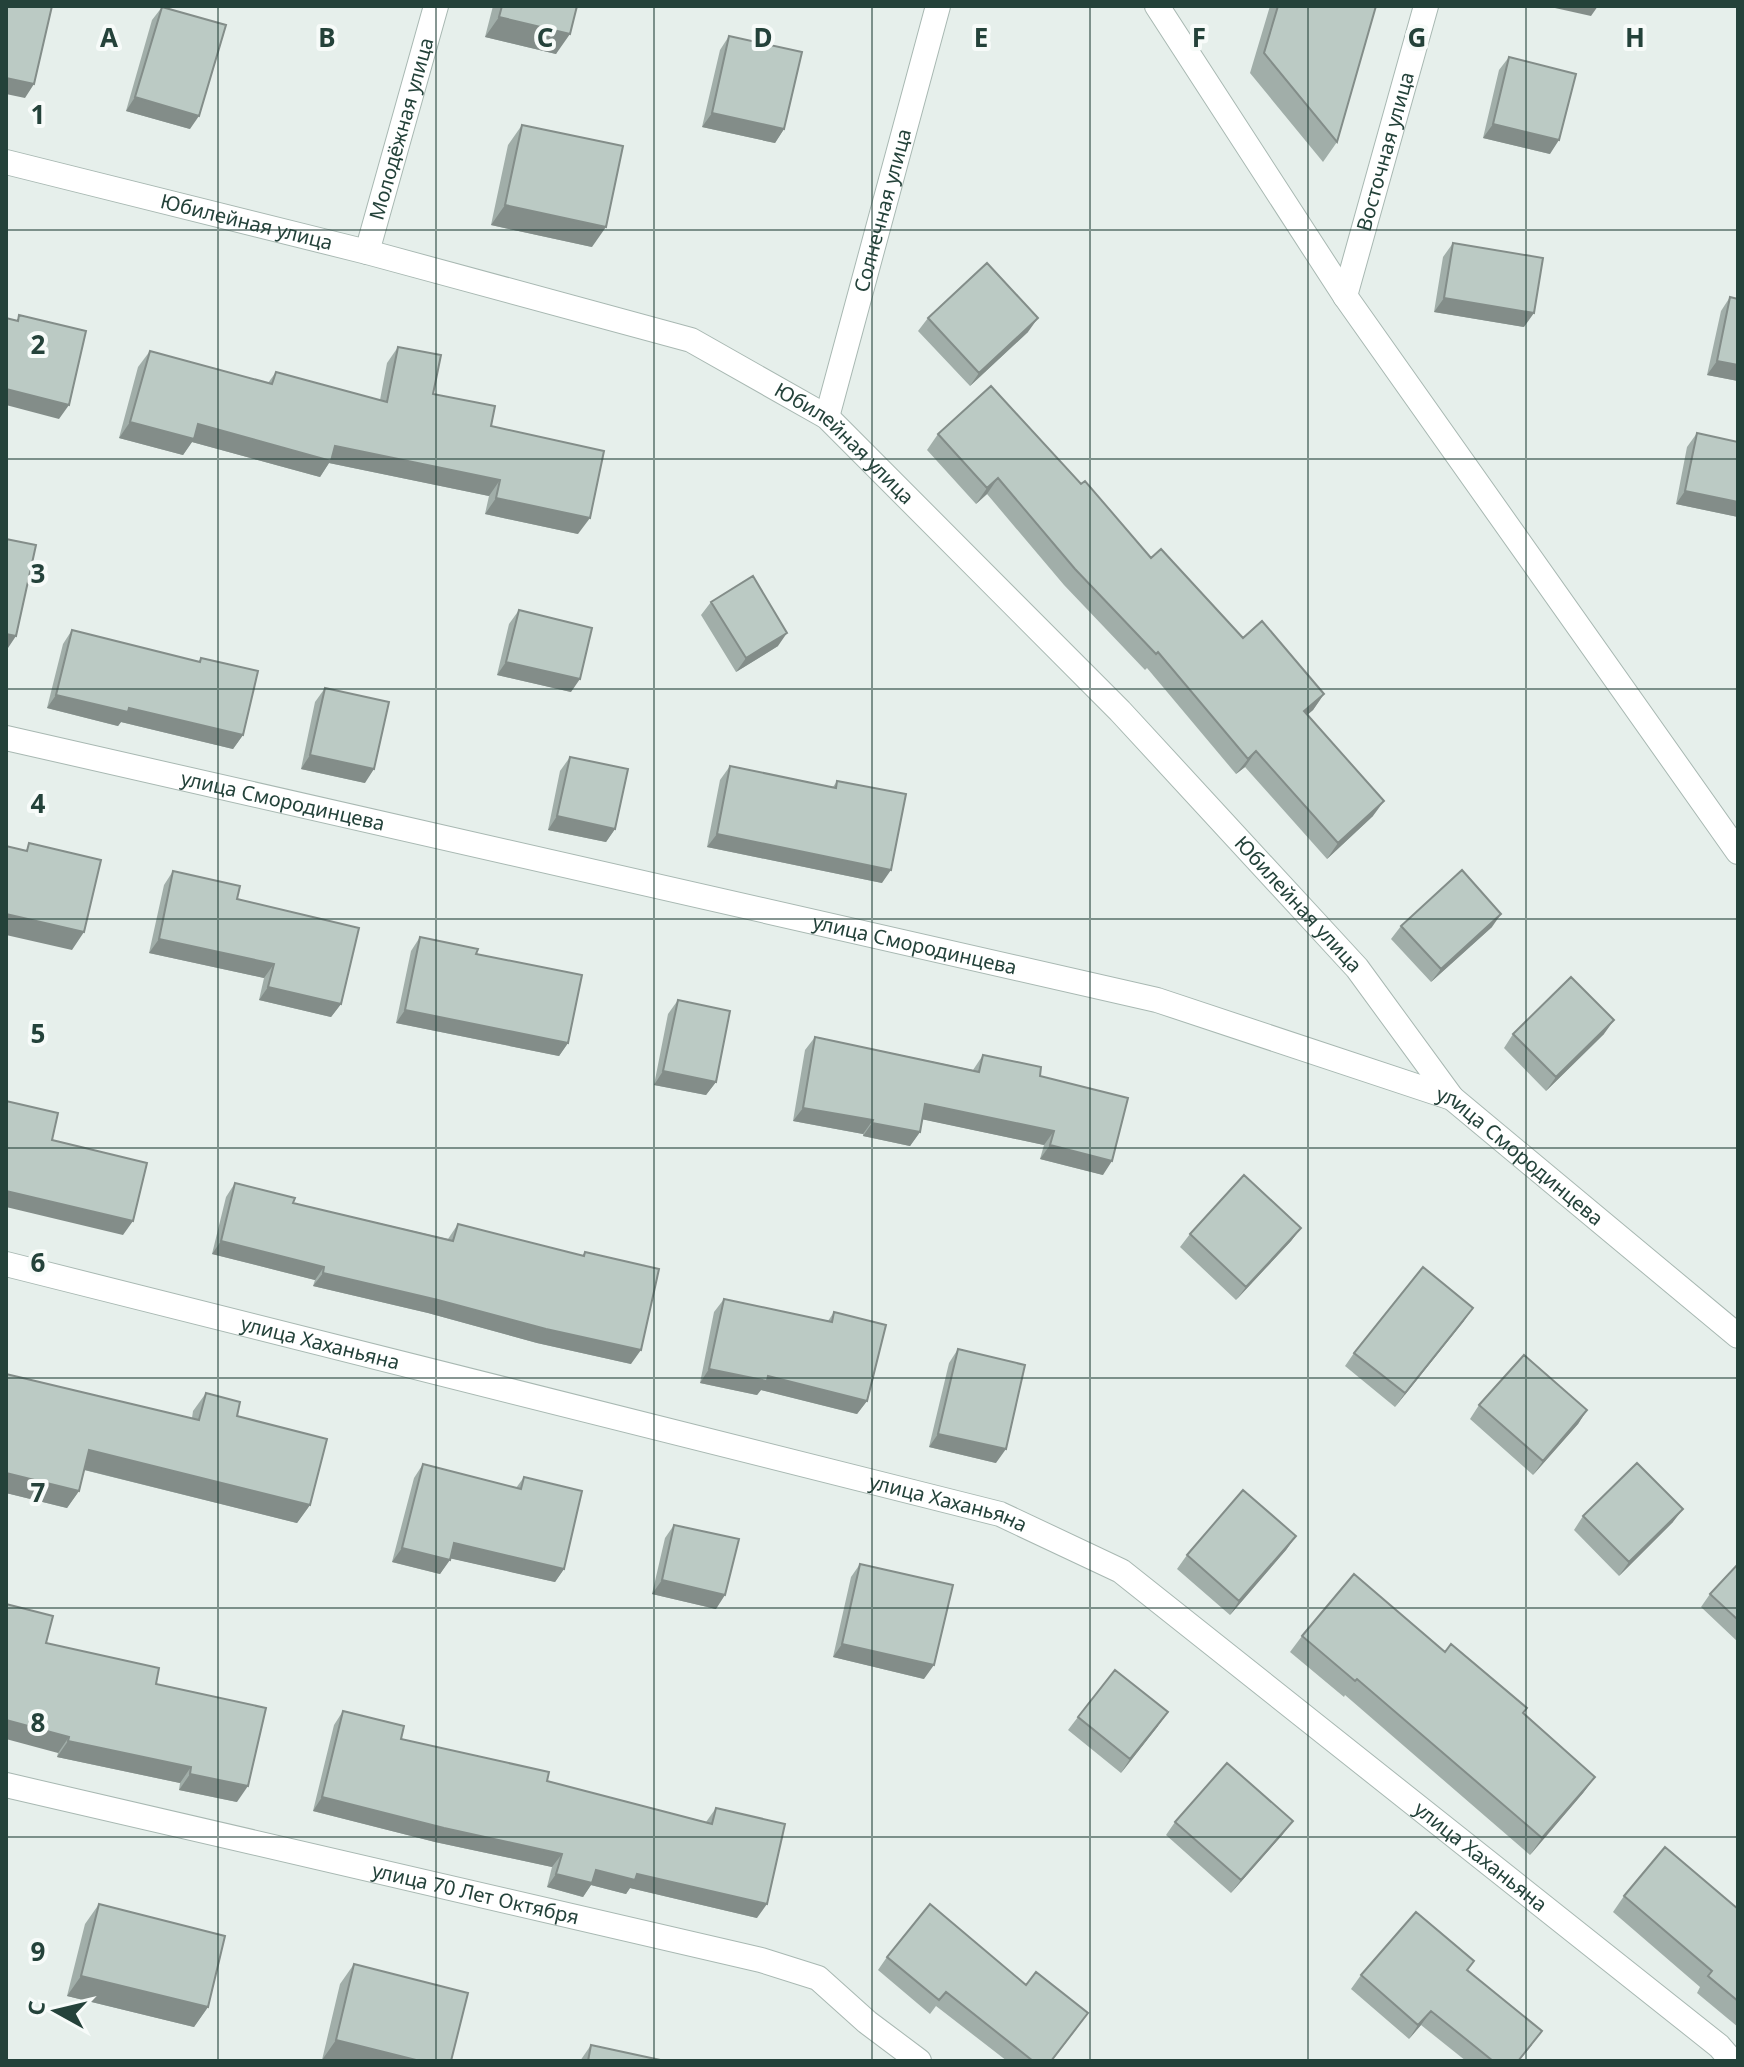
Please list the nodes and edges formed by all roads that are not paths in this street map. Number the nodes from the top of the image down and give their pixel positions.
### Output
1 (436, 6) edge
2 (938, 6) edge
3 (1157, 6) edge
4 (1426, 6) edge
5 (6, 162) edge
6 (367, 252) junction
7 (1345, 296) junction
8 (827, 417) junction
9 (6, 738) edge
10 (1738, 816) edge
11 (1734, 846) edge
12 (1452, 1098) junction
13 (6, 1264) edge
14 (1738, 1336) edge
15 (6, 1785) edge
16 (919, 2061) edge
17 (1732, 2061) edge

1 - 6 street, Молодёжная улица
2 - 8 street, Солнечная улица
3 - 7 street
4 - 7 street, Восточная улица
5 - 6 street, Юбилейная улица
6 - 8 street, Юбилейная улица
7 - 11 street
8 - 12 street, Юбилейная улица
9 - 12 street, улица Смородинцева
10 - 11 street
12 - 14 street, улица Смородинцева
13 - 17 street, улица Хаханьяна
15 - 16 street, улица 70 Лет Октября

